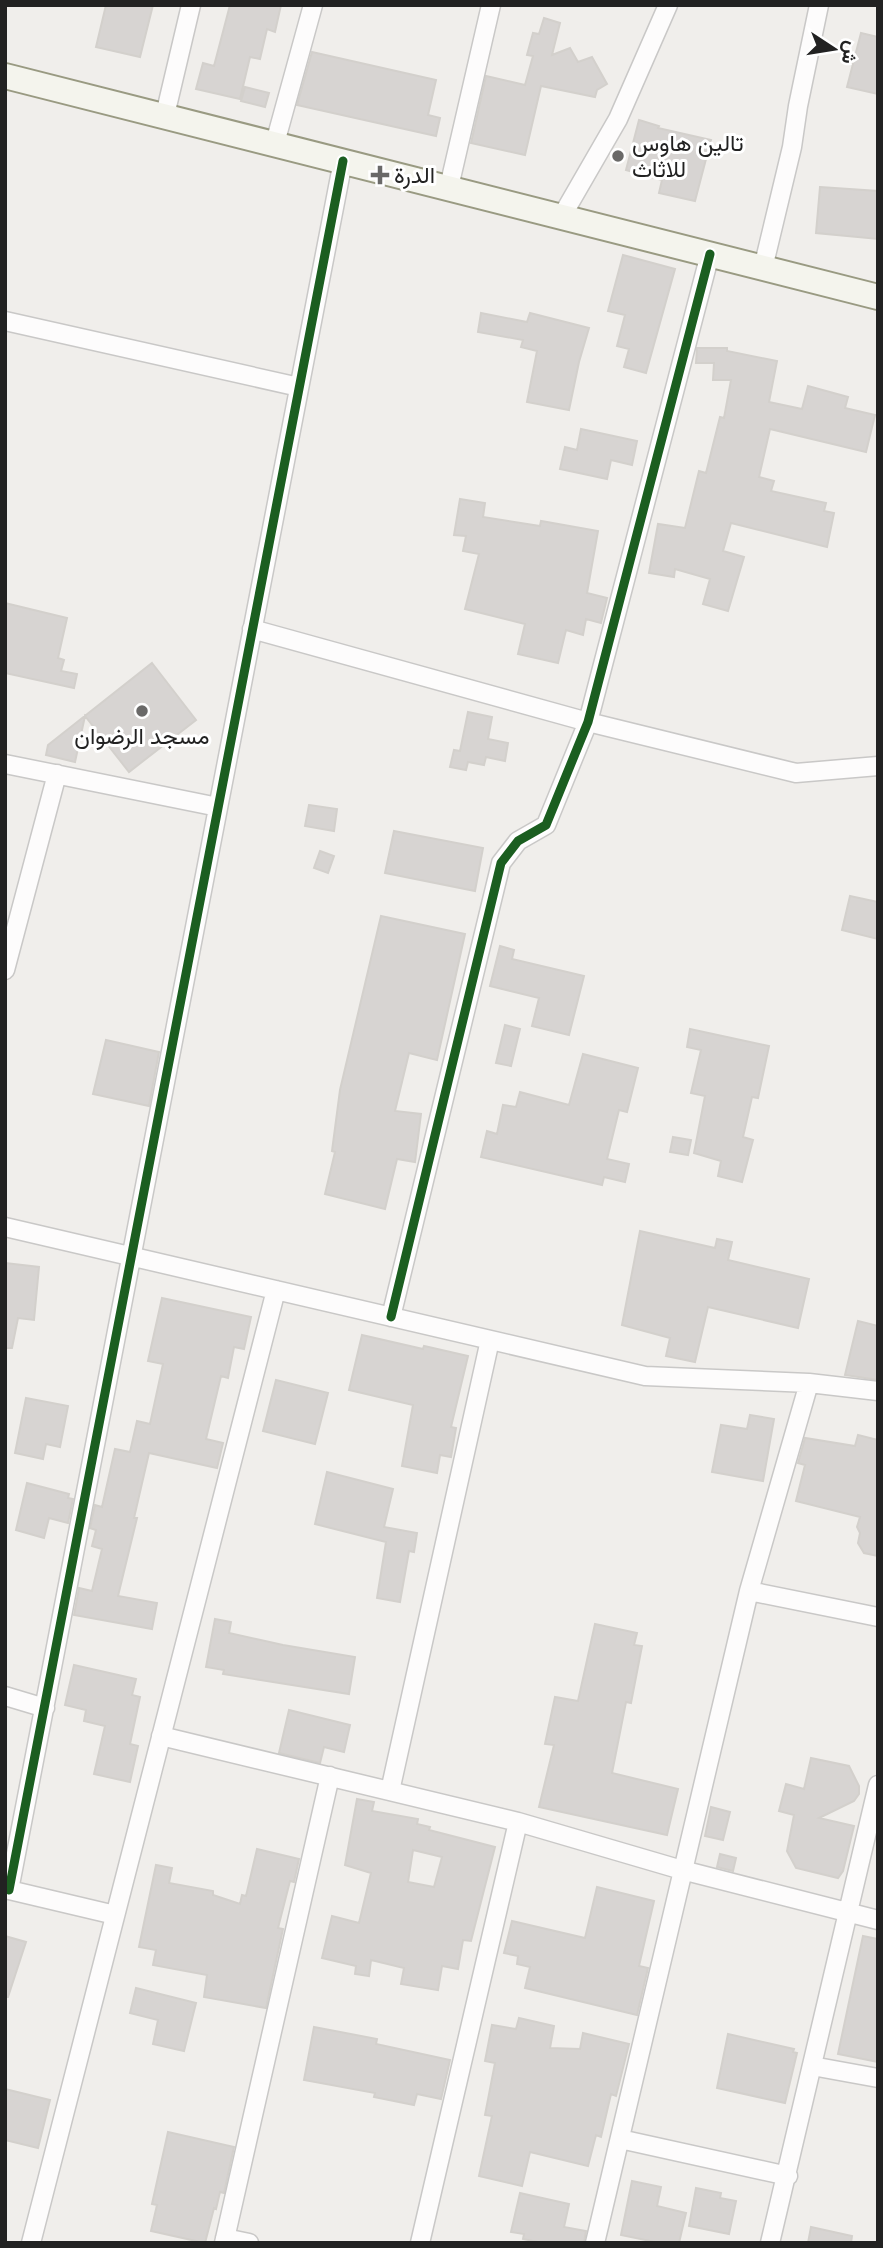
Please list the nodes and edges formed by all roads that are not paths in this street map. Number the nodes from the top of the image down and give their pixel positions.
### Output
1 (191, 5) edge
2 (313, 5) edge
3 (491, 5) edge
4 (668, 5) edge
5 (820, 5) edge
6 (5, 76) edge
7 (165, 115) junction
8 (275, 143) junction
9 (343, 161) junction
10 (449, 187) junction
11 (562, 216) junction
12 (710, 254) junction
13 (763, 268) junction
14 (878, 297) edge
15 (5, 321) edge
16 (299, 387) junction
17 (252, 629) junction
18 (588, 722) junction
19 (5, 764) edge
20 (878, 766) edge
21 (57, 774) junction
22 (218, 807) junction
23 (5, 970) edge
24 (5, 1227) edge
25 (131, 1257) junction
26 (276, 1290) junction
27 (391, 1317) junction
28 (490, 1340) junction
29 (808, 1383) junction
30 (878, 1391) edge
31 (748, 1591) junction
32 (878, 1617) edge
33 (5, 1696) edge
34 (45, 1707) junction
35 (161, 1736) junction
36 (330, 1776) junction
37 (878, 1786) edge
38 (390, 1791) junction
39 (519, 1822) junction
40 (682, 1870) junction
41 (7, 1890) edge
42 (848, 1912) junction
43 (115, 1915) junction
44 (878, 1920) edge
45 (812, 2066) junction
46 (878, 2078) edge
47 (620, 2139) junction
48 (788, 2176) junction
49 (225, 2240) edge
50 (31, 2243) edge
51 (249, 2243) edge
52 (420, 2243) edge
53 (595, 2243) edge
54 (770, 2243) edge

1 - 7 street
2 - 8 street
3 - 10 street
4 - 11 street
5 - 13 street
6 - 7 street
7 - 8 street
8 - 9 street
9 - 10 street
9 - 16 street
10 - 11 street
11 - 12 street
12 - 13 street
12 - 18 street
13 - 14 street
15 - 16 street
16 - 17 street
17 - 18 street
17 - 22 street
18 - 20 street
18 - 27 street
19 - 21 street
21 - 22 street
21 - 23 street
22 - 25 street
24 - 25 street
25 - 26 street
25 - 34 street
26 - 27 street
26 - 35 street
27 - 28 street
28 - 29 street
28 - 38 street
29 - 30 street
29 - 31 street
31 - 32 street
31 - 40 street
33 - 34 street
34 - 41 street
35 - 36 street
35 - 43 street
36 - 38 street
36 - 49 street
37 - 42 street
38 - 39 street
39 - 40 street
39 - 52 street
40 - 42 street
40 - 47 street
41 - 43 street
42 - 44 street
42 - 45 street
43 - 50 street
45 - 46 street
45 - 48 street
47 - 48 street
47 - 53 street
48 - 54 street
49 - 51 street

